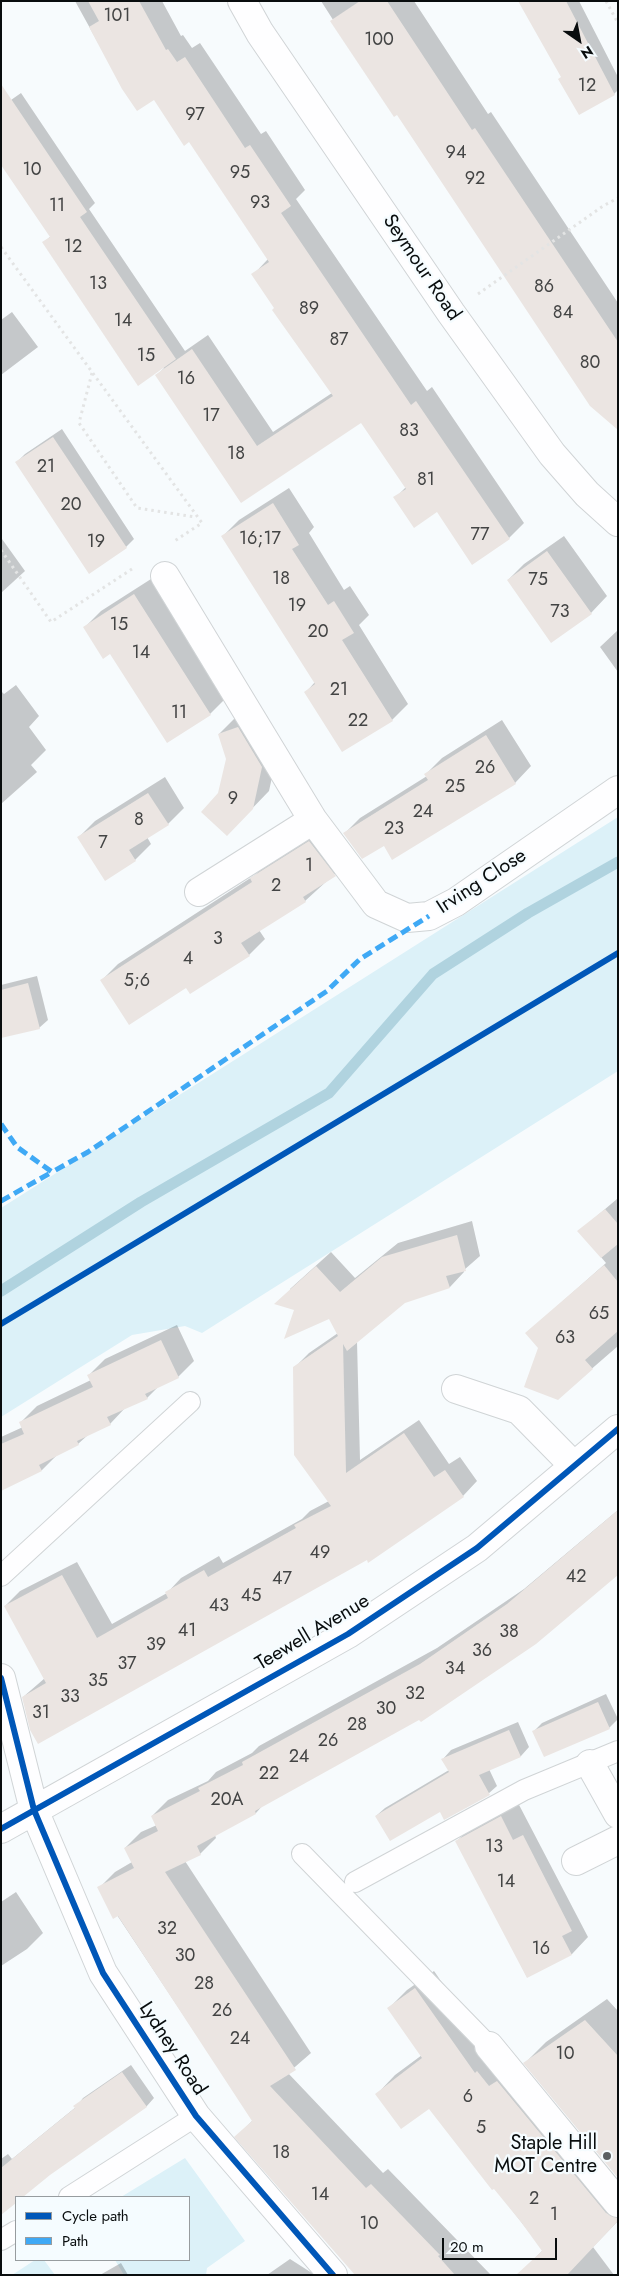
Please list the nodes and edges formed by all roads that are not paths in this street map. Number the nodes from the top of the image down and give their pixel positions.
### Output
1 (242, 1) edge
2 (618, 522) edge
3 (165, 576) dead end
4 (618, 790) edge
5 (313, 820) junction
6 (199, 892) dead end
7 (456, 1389) dead end
8 (190, 1402) dead end
9 (618, 1429) edge
10 (574, 1466) junction
11 (1, 1576) edge
12 (1, 1678) edge
13 (618, 1750) edge
14 (590, 1764) junction
15 (34, 1810) junction
16 (618, 1814) edge
17 (1, 1829) edge
18 (618, 1840) edge
19 (302, 1854) dead end
20 (576, 1861) dead end
21 (355, 1882) dead end
22 (489, 2046) joint
23 (196, 2116) junction
24 (71, 2196) edge
25 (618, 2202) edge
26 (15, 2232) edge
27 (1, 2240) edge
28 (333, 2275) edge

1 - 2 street, Seymour Road
3 - 5 street, Irving Close
4 - 5 street, Irving Close
5 - 6 street
7 - 10 street
8 - 11 lane
9 - 10 street, Teewell Avenue
10 - 15 street, Teewell Avenue
12 - 15 street, Lydney Road
13 - 14 lane
14 - 16 street
14 - 21 lane
15 - 17 street, Teewell Avenue
15 - 23 street, Lydney Road
18 - 20 street
19 - 22 lane
22 - 25 street
23 - 24 lane
23 - 28 street, Lydney Road
26 - 27 lane

